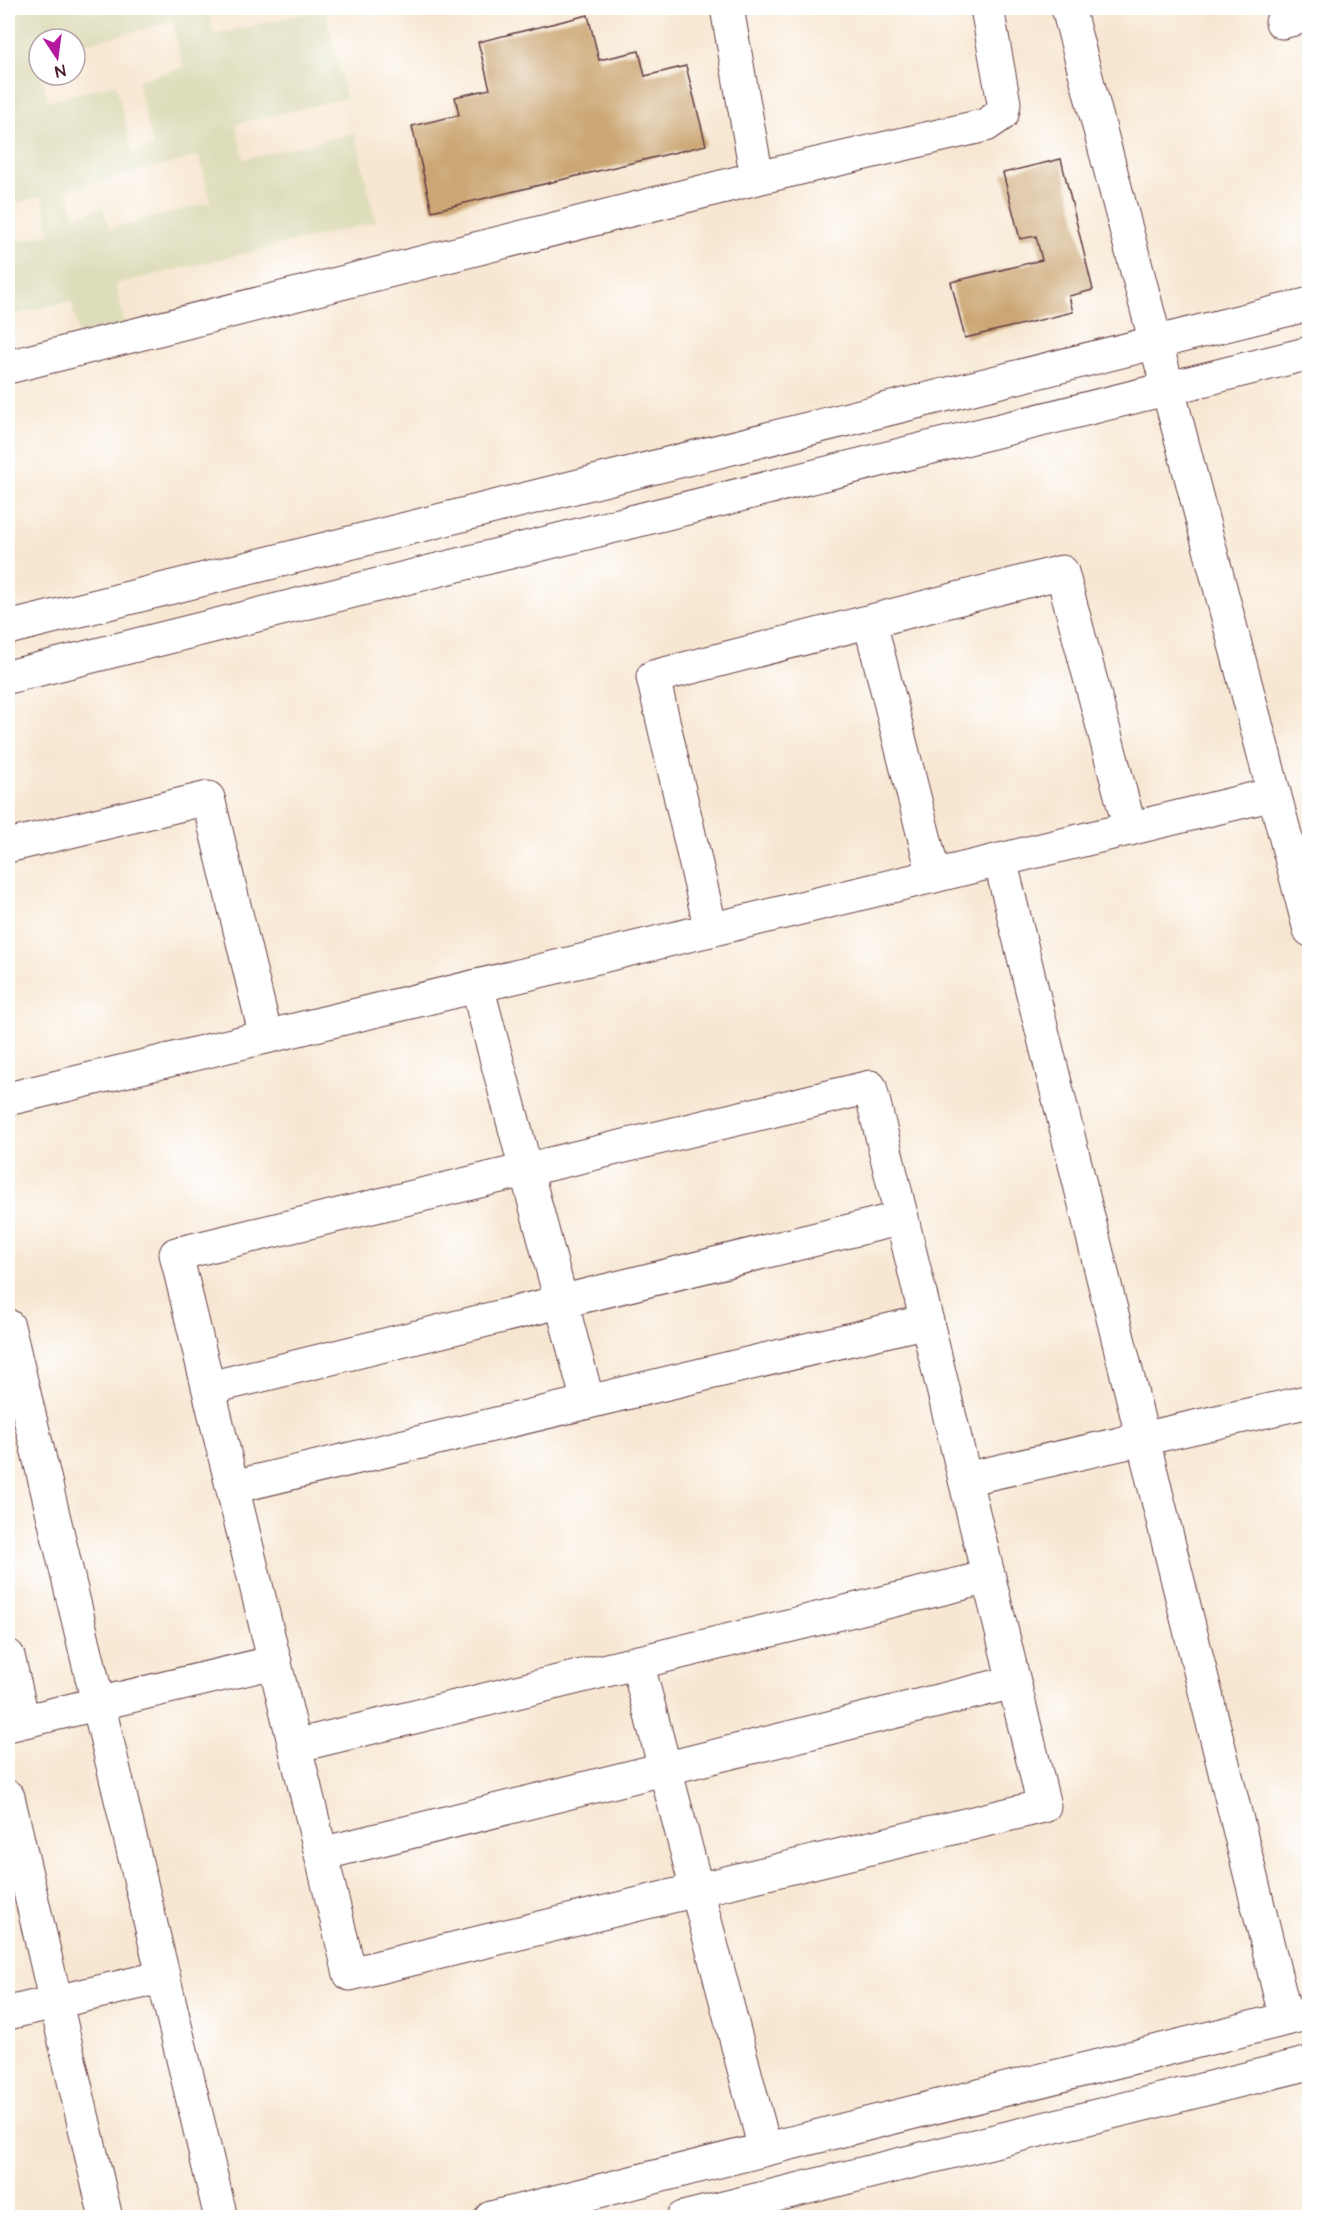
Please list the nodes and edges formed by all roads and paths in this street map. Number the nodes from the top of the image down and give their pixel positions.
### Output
1 (727, 8) edge
2 (987, 8) edge
3 (1068, 8) edge
4 (757, 178) junction
5 (1310, 304) edge
6 (1155, 342) junction
7 (1310, 353) edge
8 (8, 367) edge
9 (1166, 388) junction
10 (870, 622) junction
11 (8, 628) edge
12 (8, 677) edge
13 (1274, 794) junction
14 (1130, 829) junction
15 (8, 846) edge
16 (1000, 860) junction
17 (934, 876) junction
18 (711, 930) junction
19 (1310, 930) edge
20 (477, 986) junction
21 (266, 1037) junction
22 (8, 1099) edge
23 (526, 1170) junction
24 (902, 1218) junction
25 (561, 1302) junction
26 (927, 1321) junction
27 (8, 1326) edge
28 (209, 1388) junction
29 (1310, 1401) edge
30 (588, 1402) junction
31 (17, 1407) edge
32 (1143, 1439) junction
33 (965, 1479) junction
34 (233, 1487) junction
35 (989, 1577) junction
36 (8, 1656) edge
37 (275, 1662) junction
38 (637, 1662) junction
39 (1014, 1682) junction
40 (98, 1704) junction
41 (15, 1723) edge
42 (295, 1746) junction
43 (665, 1769) junction
44 (8, 1797) edge
45 (321, 1854) junction
46 (697, 1890) junction
47 (163, 1977) junction
48 (56, 2002) junction
49 (8, 2013) edge
50 (1298, 2016) edge
51 (1310, 2063) edge
52 (765, 2149) junction
53 (106, 2217) edge
54 (221, 2217) edge
55 (491, 2217) edge
56 (682, 2217) edge

1 - 4 street
2 - 4 street
3 - 6 street
4 - 8 street
5 - 6 street
6 - 9 street
6 - 11 street
7 - 9 street
9 - 12 street
9 - 13 street
10 - 14 street
10 - 17 street
10 - 18 street
13 - 14 street
13 - 19 street
14 - 16 street
15 - 21 street
16 - 17 street
16 - 32 street
17 - 18 street
18 - 20 street
20 - 21 street
20 - 23 street
21 - 22 street
23 - 24 street
23 - 25 street
23 - 28 street
24 - 25 street
24 - 26 street
25 - 28 street
25 - 30 street
26 - 30 street
26 - 33 street
27 - 31 street
28 - 34 street
29 - 32 street
30 - 34 street
31 - 40 street
32 - 33 street
32 - 50 street
33 - 35 street
34 - 37 street
35 - 38 street
35 - 39 street
36 - 41 street
37 - 40 street
37 - 42 street
38 - 42 street
38 - 43 street
39 - 43 street
39 - 46 street
40 - 41 street
40 - 47 street
42 - 45 street
43 - 45 street
43 - 46 street
44 - 48 street
45 - 46 street
46 - 52 street
47 - 48 street
47 - 54 street
48 - 49 street
48 - 53 street
50 - 52 street
51 - 56 street
52 - 55 street

